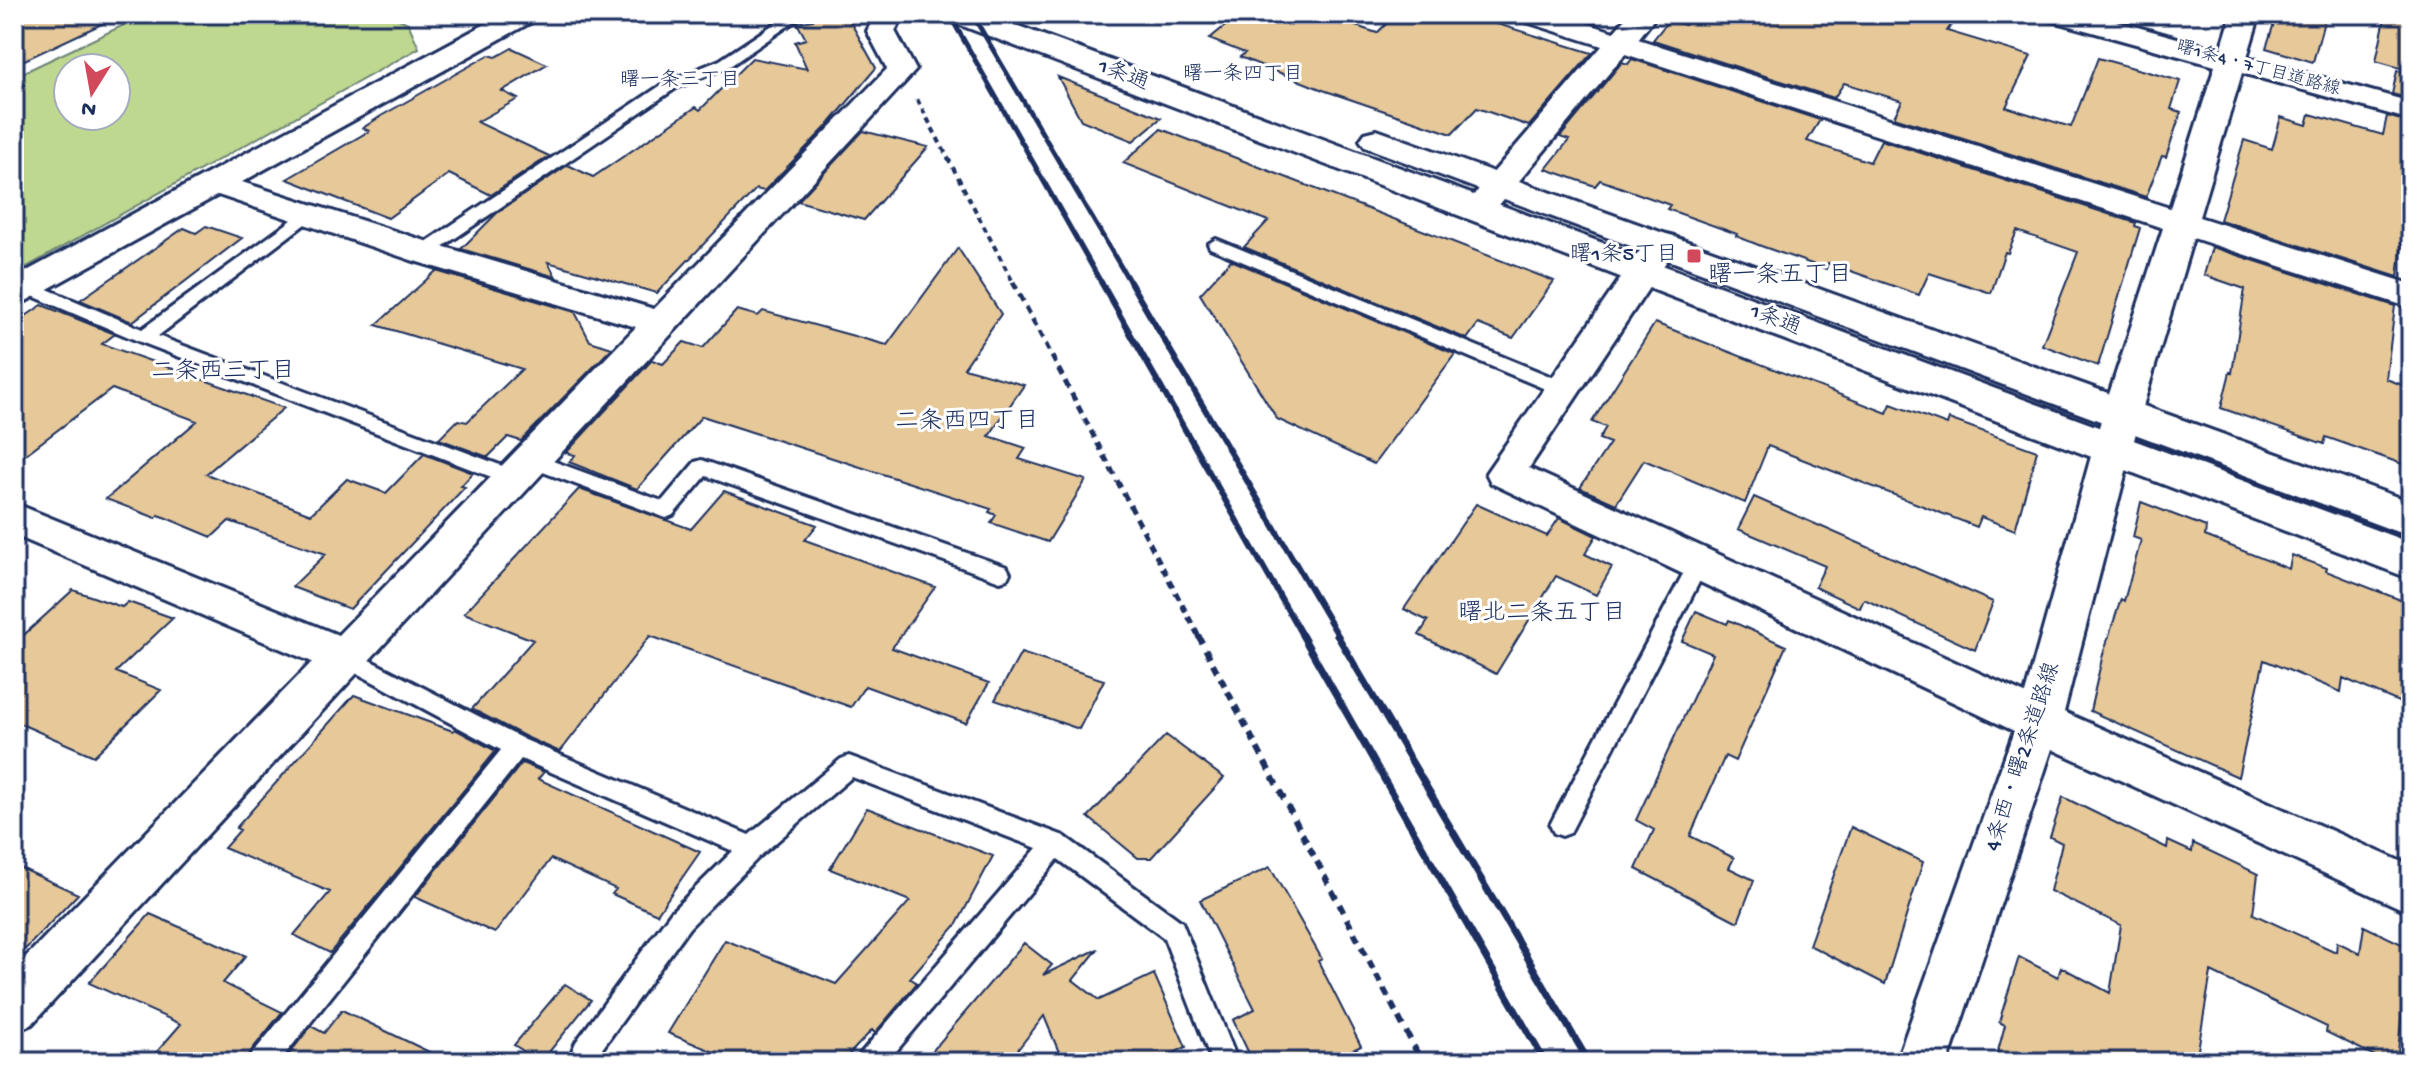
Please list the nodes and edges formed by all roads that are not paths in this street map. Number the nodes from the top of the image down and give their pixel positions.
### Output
1 (525, 14) edge
2 (798, 14) edge
3 (889, 14) edge
4 (958, 14) edge
5 (1035, 14) edge
6 (1530, 14) edge
7 (1644, 14) edge
8 (2059, 14) edge
9 (2246, 14) edge
10 (1621, 43) junction
11 (2232, 61) junction
12 (2411, 111) edge
13 (217, 184) junction
14 (1488, 197) junction
15 (307, 214) junction
16 (2183, 223) junction
17 (1216, 244) dead end
18 (423, 252) junction
19 (1652, 258) junction
20 (20, 290) edge
21 (2411, 296) edge
22 (662, 323) junction
23 (144, 337) junction
24 (1563, 389) junction
25 (2117, 431) junction
26 (523, 469) junction
27 (14, 518) edge
28 (2411, 520) edge
29 (2411, 561) edge
30 (1699, 563) junction
31 (1000, 573) dead end
32 (344, 656) junction
33 (2039, 722) junction
34 (517, 747) junction
35 (1562, 825) dead end
36 (1056, 844) junction
37 (752, 848) junction
38 (2411, 890) edge
39 (14, 1006) edge
40 (585, 1051) dead end
41 (262, 1062) edge
42 (870, 1062) edge
43 (1225, 1062) edge
44 (1922, 1062) edge

1 - 13 street
2 - 18 lane
3 - 22 street
4 - 14 street, 1条通
5 - 14 street, 1条通
6 - 10 street
7 - 10 street
8 - 11 street, 曙1条4・7丁目道路線
9 - 11 street, 4条西・曙2条道路線
10 - 14 street
10 - 16 street
11 - 12 street, 曙1条4・7丁目道路線
11 - 16 street, 4条西・曙2条道路線
13 - 15 street
13 - 20 street
14 - 19 street, 1条通
15 - 18 street
15 - 23 lane
16 - 21 street
16 - 25 street, 4条西・曙2条道路線
17 - 24 lane
18 - 22 street
19 - 24 street
19 - 25 street, 1条通
20 - 23 lane
22 - 26 street
23 - 26 lane
24 - 30 street
25 - 28 street, 1条通
25 - 29 street, 1条通
25 - 33 street, 4条西・曙2条道路線
26 - 31 lane
26 - 32 street
27 - 32 street
30 - 33 street
30 - 35 lane
32 - 34 lane
32 - 39 street
33 - 38 street
33 - 44 street, 4条西・曙2条道路線
34 - 37 lane
34 - 41 lane
36 - 37 lane
36 - 42 lane
36 - 43 lane
37 - 40 lane

